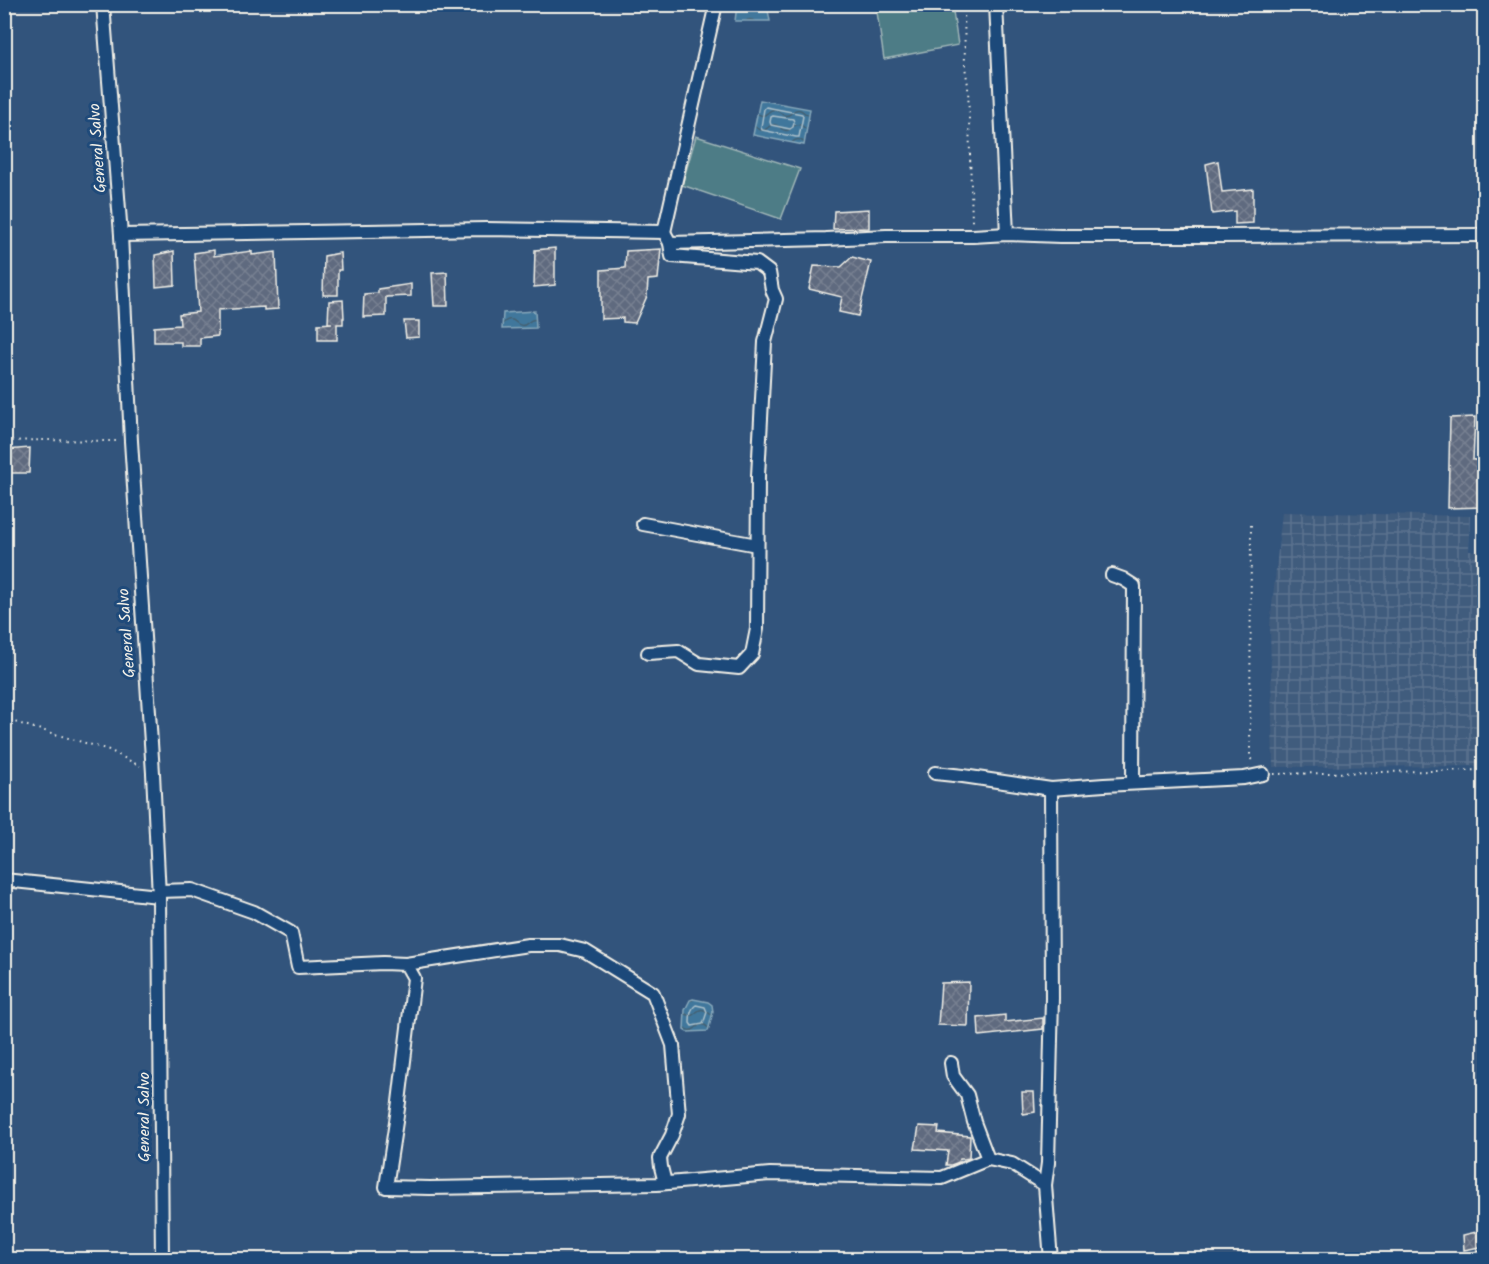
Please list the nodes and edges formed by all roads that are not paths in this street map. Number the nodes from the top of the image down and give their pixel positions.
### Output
1 (103, 4) edge
2 (716, 4) edge
3 (996, 4) edge
4 (1007, 234) junction
5 (121, 235) junction
6 (1485, 235) edge
7 (667, 238) junction
8 (643, 524) dead end
9 (757, 544) junction
10 (1112, 575) dead end
11 (648, 653) dead end
12 (935, 773) dead end
13 (1263, 774) road end
14 (1133, 783) junction
15 (1051, 789) junction
16 (4, 880) edge
17 (159, 893) junction
18 (406, 964) junction
19 (951, 1064) dead end
20 (988, 1159) junction
21 (665, 1183) junction
22 (1045, 1185) junction
23 (1485, 1257) edge
24 (162, 1260) edge
25 (1051, 1260) edge
26 (1473, 1260) edge

1 - 5 street, General Salvo
2 - 7 street
3 - 4 street
4 - 6 street
4 - 7 street
5 - 7 street
5 - 17 street, General Salvo
7 - 9 street
8 - 9 street
9 - 11 street
10 - 14 street
12 - 15 street
13 - 14 street
14 - 15 street
15 - 22 street
16 - 17 street
17 - 18 street
17 - 24 street, General Salvo
18 - 21 street
18 - 21 street
19 - 20 street
20 - 21 street
20 - 22 street
22 - 25 street
23 - 26 street

